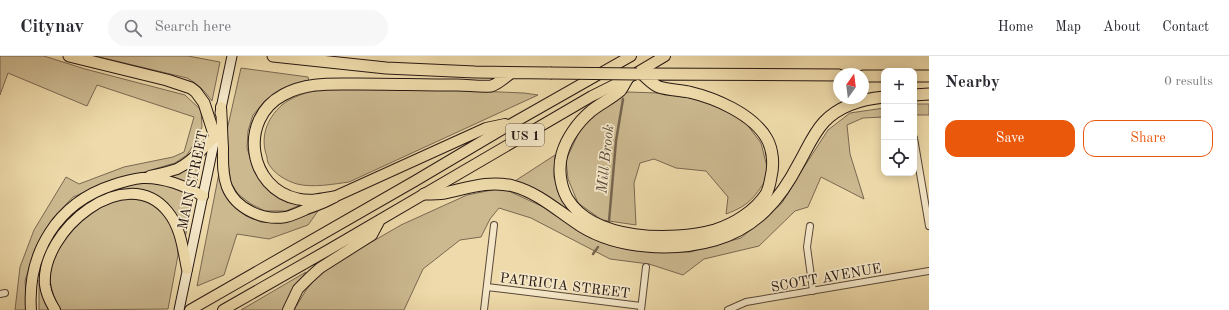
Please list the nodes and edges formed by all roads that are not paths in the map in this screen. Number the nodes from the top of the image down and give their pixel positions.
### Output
1 (69, 56) edge
2 (232, 56) edge
3 (272, 56) edge
4 (631, 56) edge
5 (666, 56) edge
6 (511, 73) junction
7 (833, 75) edge
8 (636, 76) junction
9 (869, 76) edge
10 (881, 76) edge
11 (917, 76) edge
12 (929, 76) edge
13 (929, 94) edge
14 (917, 95) edge
15 (881, 98) edge
16 (221, 107) junction
17 (513, 123) junction
18 (215, 137) junction
19 (914, 140) edge
20 (143, 178) junction
21 (424, 194) junction
22 (203, 196) junction
23 (334, 196) junction
24 (380, 220) junction
25 (494, 225) dead end
26 (810, 226) dead end
27 (929, 226) edge
28 (646, 267) dead end
29 (187, 269) junction
30 (929, 271) edge
31 (486, 287) junction
32 (813, 291) junction
33 (641, 308) edge
34 (31, 310) edge
35 (55, 310) edge
36 (179, 310) edge
37 (190, 310) edge
38 (223, 310) edge
39 (288, 310) edge
40 (484, 310) edge
41 (728, 310) edge

1 - 18 highway
2 - 16 main road, MAIN STREET
3 - 6 highway
4 - 17 highway, US 1
5 - 8 highway, US 1
6 - 8 highway, bridge
6 - 23 highway
7 - 8 highway
8 - 8 highway
8 - 21 highway, US 1
9 - 10 highway
11 - 12 highway
13 - 14 highway
15 - 21 highway
16 - 18 main road, MAIN STREET
16 - 23 highway
17 - 23 highway
17 - 37 highway, US 1
18 - 20 highway
18 - 22 main road, MAIN STREET
19 - 27 street
20 - 22 highway
20 - 34 highway
21 - 24 highway, US 1
22 - 29 main road, MAIN STREET
24 - 38 highway, US 1
24 - 39 highway
25 - 31 street
26 - 32 street
28 - 33 street
29 - 35 highway
29 - 36 main road, MAIN STREET
30 - 32 street, SCOTT AVENUE
31 - 33 street, PATRICIA STREET
31 - 40 street
32 - 41 street, SCOTT AVENUE

